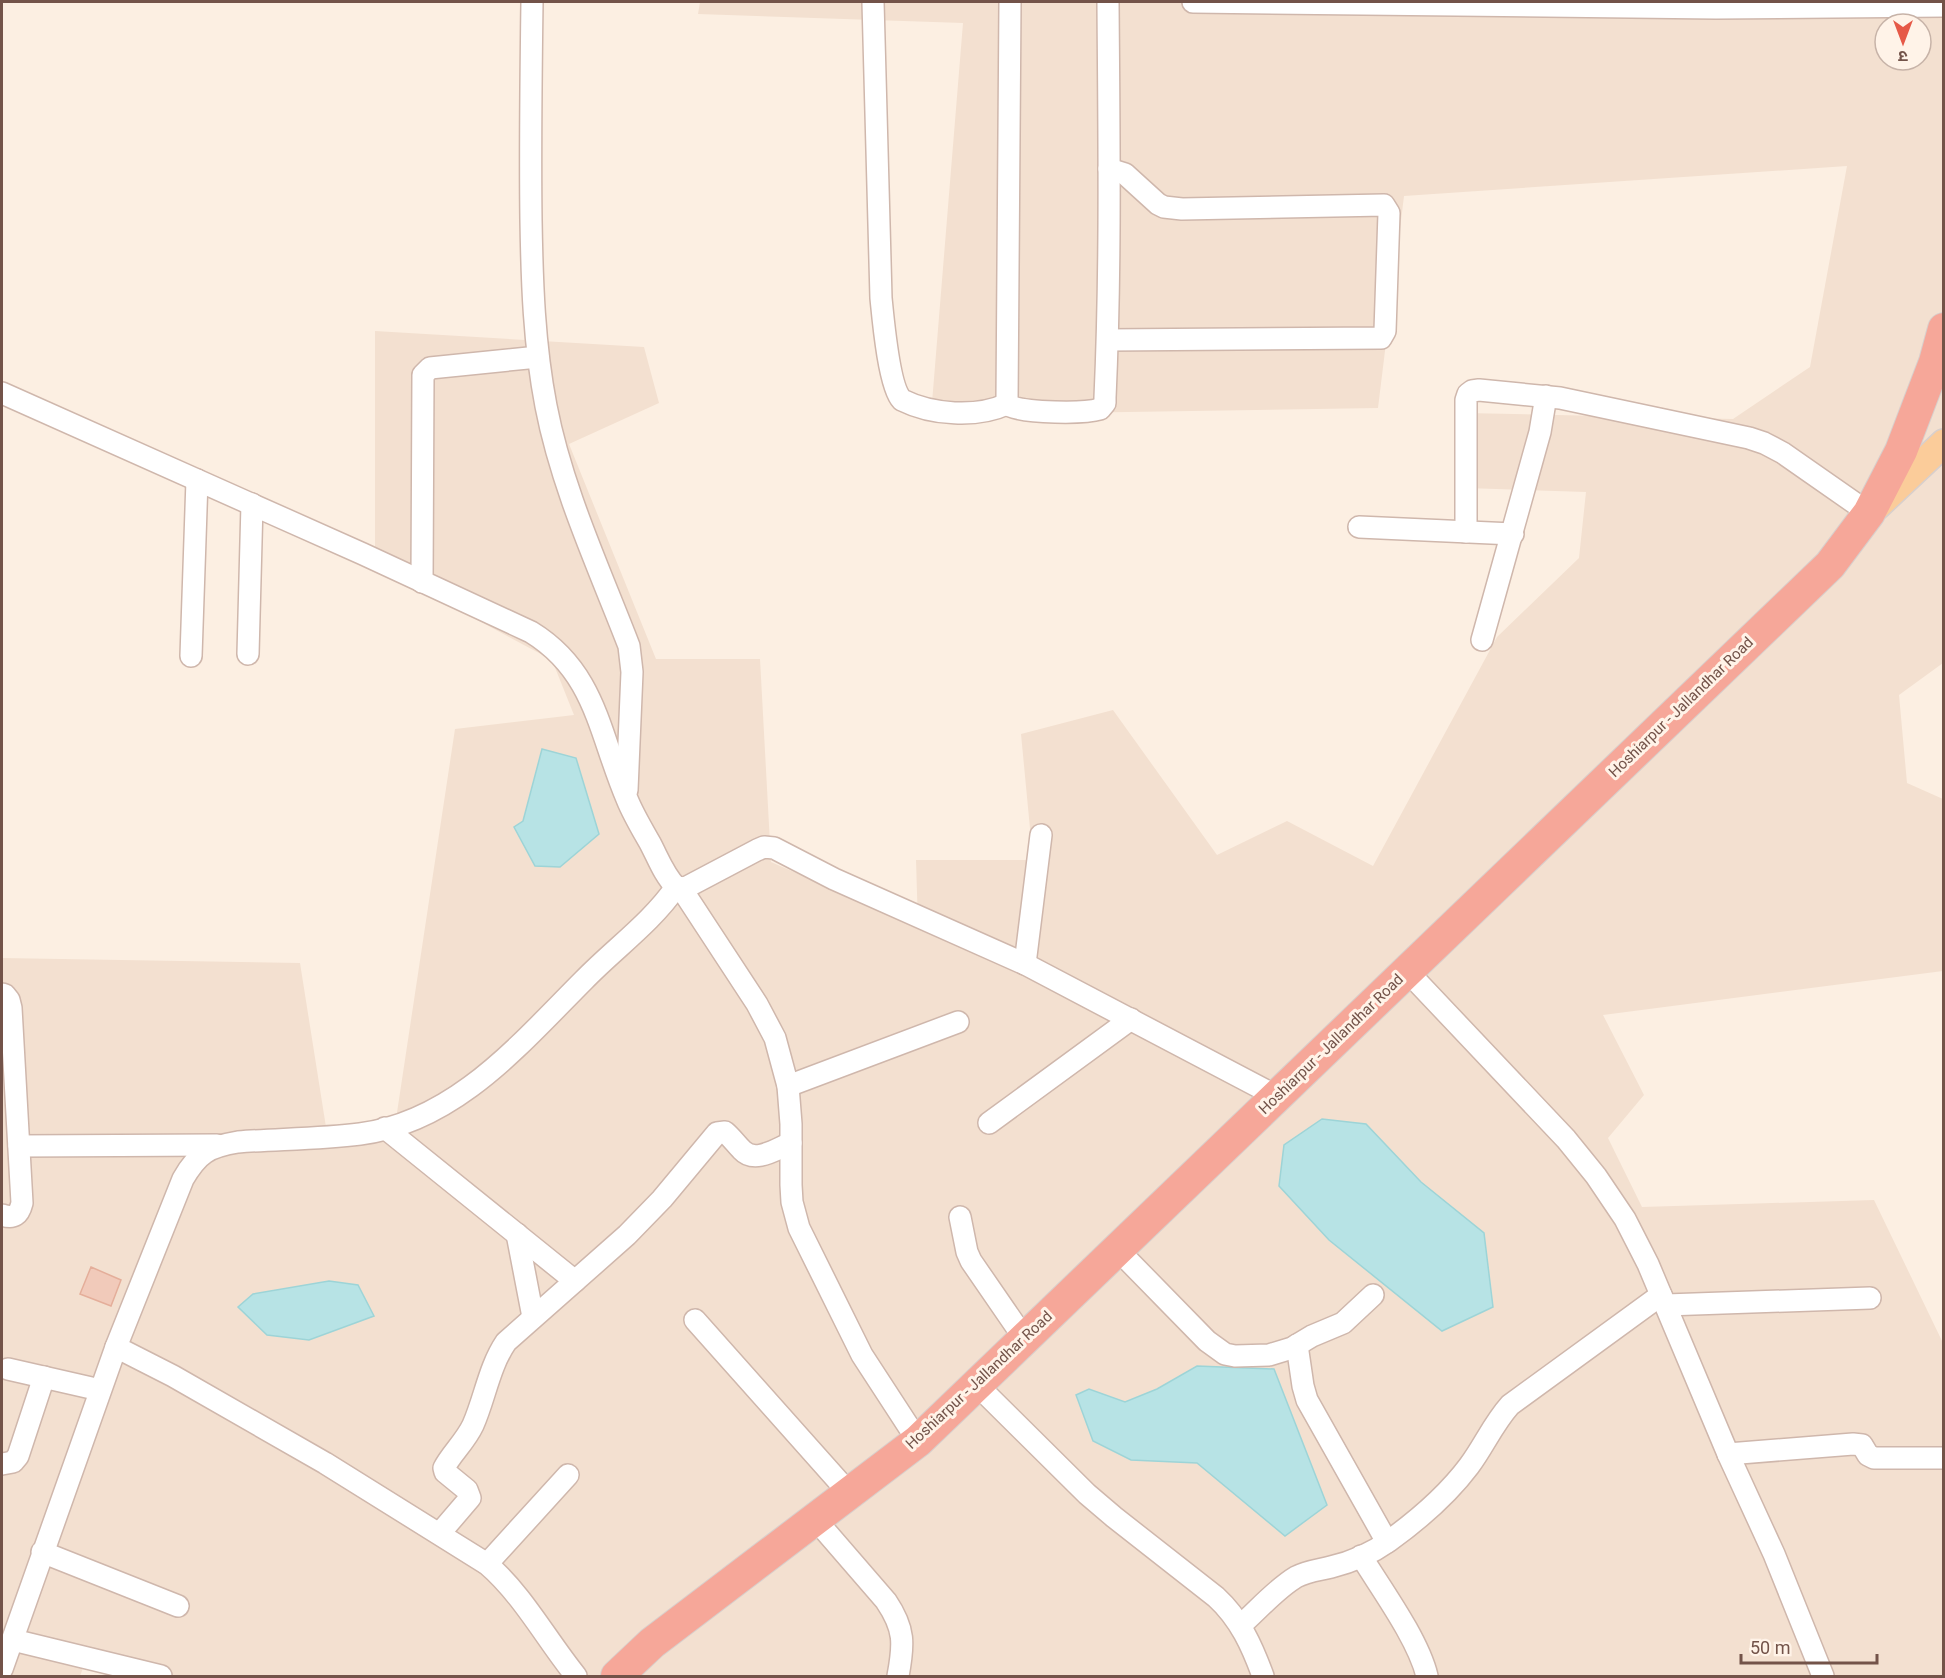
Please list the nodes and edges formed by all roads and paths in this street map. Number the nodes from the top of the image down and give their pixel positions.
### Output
1 (532, 2) edge
2 (873, 2) edge
3 (1010, 2) edge
4 (1108, 2) edge
5 (1193, 2) edge
6 (1254, 2) edge
7 (1683, 5) edge
8 (1944, 6) edge
9 (1109, 169) junction
10 (1944, 330) edge
11 (1108, 340) junction
12 (538, 357) junction
13 (1939, 372) edge
14 (2, 393) edge
15 (1546, 396) junction
16 (1007, 404) junction
17 (1944, 443) edge
18 (197, 480) junction
19 (252, 504) junction
20 (1869, 513) junction
21 (1359, 527) dead end
22 (1467, 532) junction
23 (1513, 534) junction
24 (422, 582) junction
25 (1482, 640) dead end
26 (248, 654) dead end
27 (191, 656) dead end
28 (627, 800) junction
29 (1041, 835) dead end
30 (678, 887) junction
31 (1025, 964) junction
32 (1407, 971) junction
33 (2, 994) edge
34 (1131, 1019) junction
35 (958, 1022) dead end
36 (788, 1086) junction
37 (1276, 1096) junction
38 (989, 1123) dead end
39 (385, 1128) junction
40 (791, 1143) junction
41 (218, 1145) junction
42 (19, 1146) junction
43 (2, 1215) edge
44 (960, 1217) dead end
45 (517, 1234) junction
46 (1117, 1249) junction
47 (574, 1281) junction
48 (1373, 1295) dead end
49 (1870, 1298) dead end
50 (1664, 1300) junction
51 (533, 1317) junction
52 (695, 1320) dead end
53 (1024, 1338) junction
54 (1297, 1345) junction
55 (116, 1347) junction
56 (8, 1369) dead end
57 (44, 1377) junction
58 (976, 1384) junction
59 (100, 1390) junction
60 (918, 1441) junction
61 (1728, 1454) junction
62 (1944, 1458) edge
63 (2, 1464) edge
64 (568, 1475) dead end
65 (849, 1493) junction
66 (814, 1519) junction
67 (440, 1533) junction
68 (1387, 1542) junction
69 (42, 1552) junction
70 (1362, 1556) junction
71 (487, 1564) junction
72 (178, 1605) dead end
73 (1241, 1625) junction
74 (13, 1640) junction
75 (2, 1669) edge
76 (161, 1677) edge
77 (576, 1677) edge
78 (616, 1677) edge
79 (898, 1677) edge
80 (1263, 1677) edge
81 (1427, 1677) edge
82 (1823, 1677) edge

1 - 12 street
2 - 16 street
3 - 16 street
4 - 9 street
5 - 6 street
6 - 7 street
7 - 8 street
9 - 11 street
9 - 11 street
10 - 13 highway, Hoshiarpur - Jallandhar Road
11 - 16 street
12 - 24 street
12 - 28 street
13 - 20 highway, Hoshiarpur - Jallandhar Road
14 - 18 street
15 - 20 street
15 - 22 street
15 - 23 street
17 - 20 main road
18 - 19 street
18 - 27 street
19 - 24 street
19 - 26 street
20 - 32 highway, Hoshiarpur - Jallandhar Road
21 - 22 street
22 - 23 street
23 - 25 street
24 - 28 street
28 - 30 street
29 - 31 street
30 - 31 street
30 - 36 street
30 - 39 street
31 - 34 street
32 - 37 highway, Hoshiarpur - Jallandhar Road
32 - 50 street
33 - 42 street
34 - 37 street
34 - 38 street
35 - 36 street
36 - 40 street
37 - 46 highway, Hoshiarpur - Jallandhar Road
39 - 41 street
39 - 45 street
40 - 47 street
40 - 60 street
41 - 42 street
41 - 55 street
42 - 43 street
44 - 53 street
45 - 47 street
45 - 51 street
46 - 53 highway, Hoshiarpur - Jallandhar Road
46 - 54 street
47 - 51 street
48 - 54 street
49 - 50 street
50 - 61 street
50 - 68 street
51 - 67 street
52 - 65 street
53 - 58 highway, Hoshiarpur - Jallandhar Road
54 - 68 street
55 - 59 street
55 - 67 street
56 - 57 street
57 - 59 street
57 - 63 street
58 - 60 highway, Hoshiarpur - Jallandhar Road
58 - 73 street
59 - 69 street
60 - 65 highway, Hoshiarpur - Jallandhar Road
61 - 62 street
61 - 82 street
64 - 71 street
65 - 66 highway, Hoshiarpur - Jallandhar Road
66 - 78 highway, Hoshiarpur - Jallandhar Road
66 - 79 street
67 - 71 street
68 - 70 street
69 - 72 street
69 - 74 street
70 - 73 street
70 - 81 street
71 - 77 street
73 - 80 street
74 - 75 street
74 - 76 street

